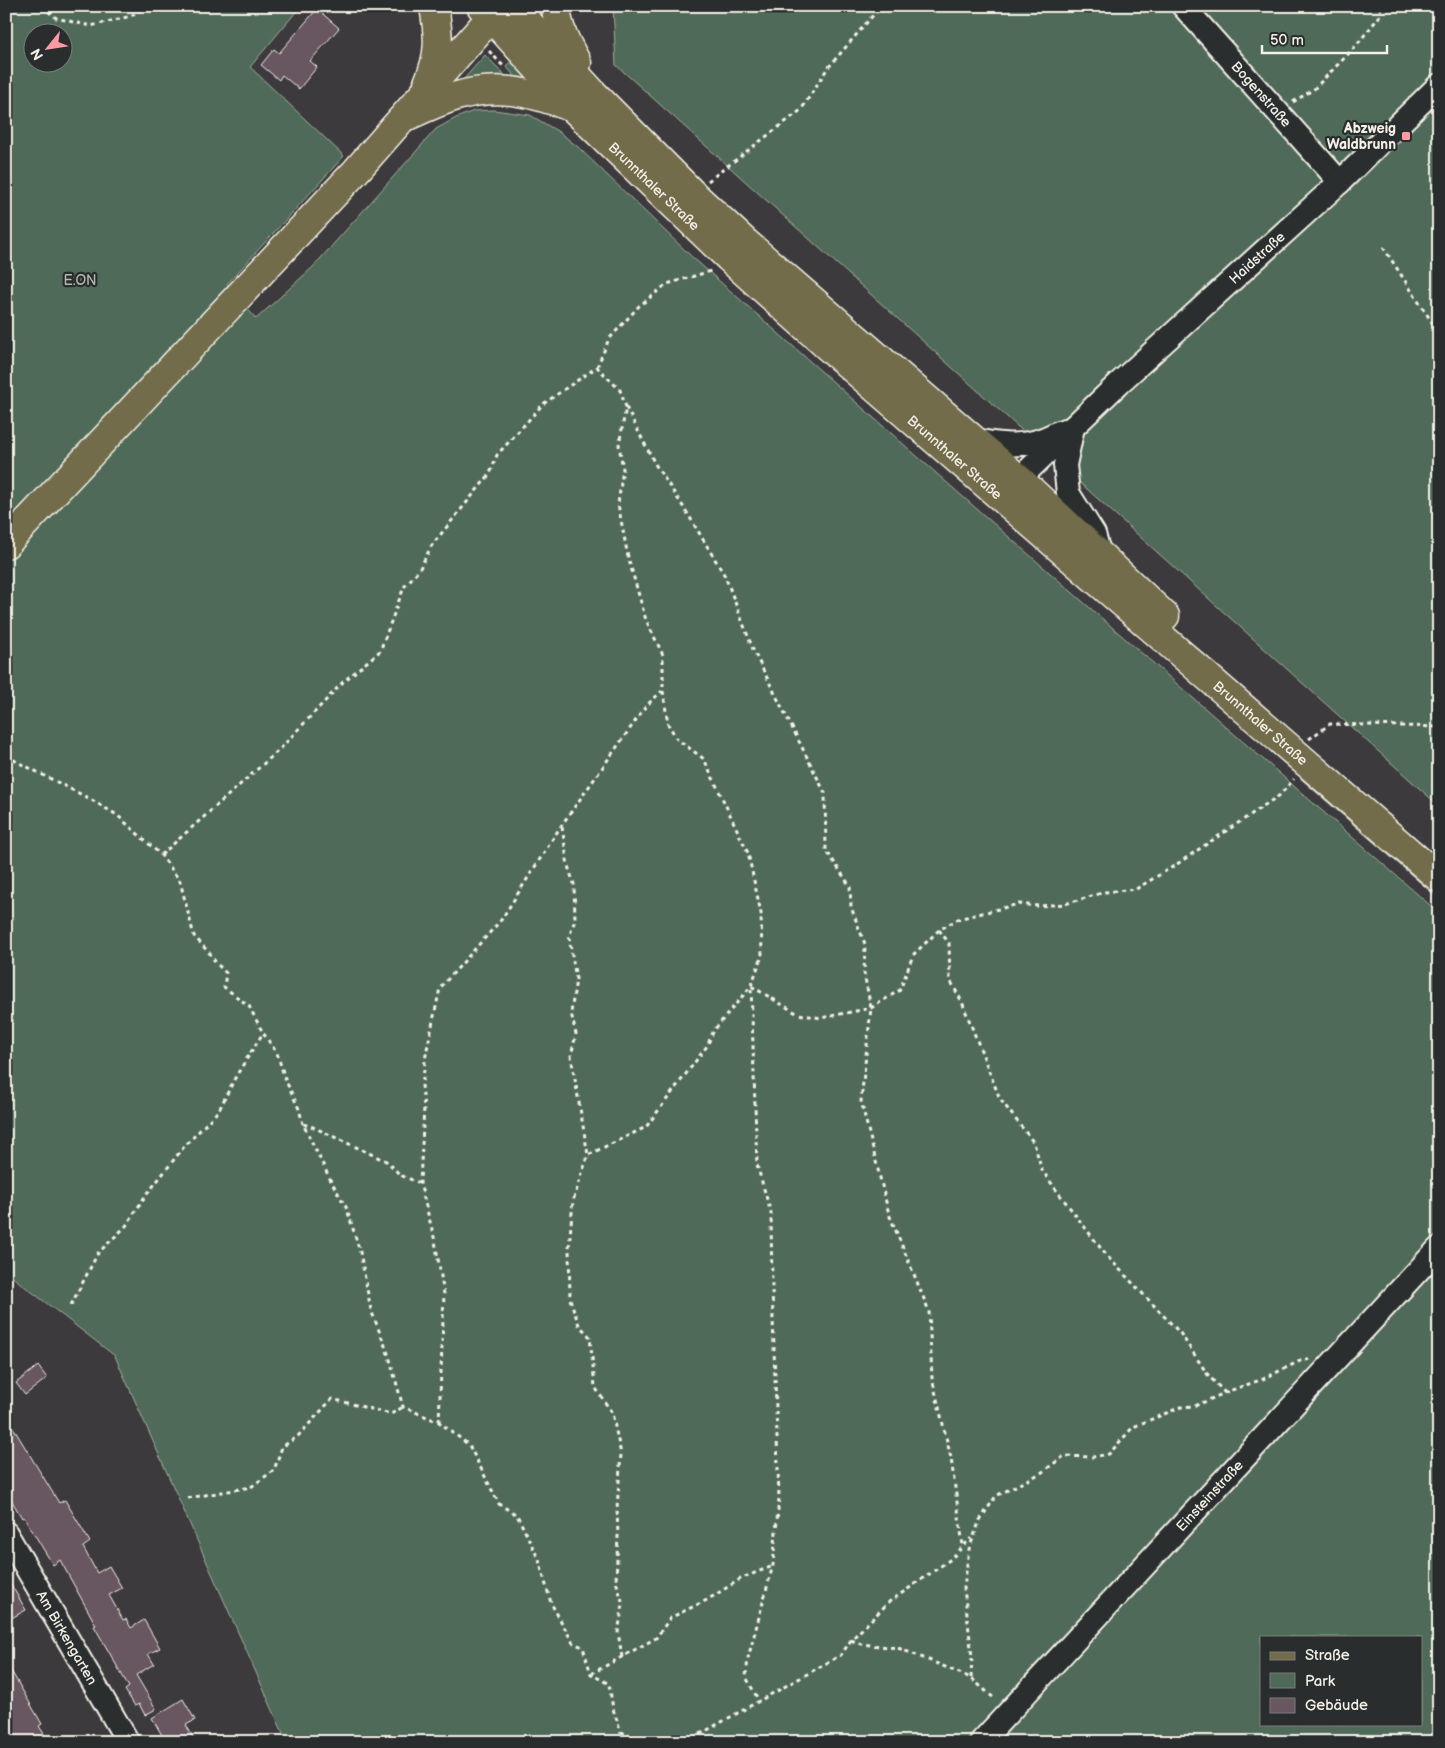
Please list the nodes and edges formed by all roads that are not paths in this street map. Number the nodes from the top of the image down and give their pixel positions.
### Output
1 (434, 6) edge
2 (556, 6) edge
3 (1183, 6) edge
4 (501, 8) edge
5 (1439, 85) edge
6 (423, 95) junction
7 (583, 101) junction
8 (404, 117) junction
9 (1340, 182) junction
10 (1073, 427) junction
11 (974, 440) junction
12 (1011, 489) junction
13 (6, 544) edge
14 (1100, 554) junction
15 (1439, 854) edge
16 (1439, 878) edge
17 (1439, 1248) edge
18 (6, 1533) edge
19 (128, 1742) edge
20 (981, 1742) edge

1 - 6 main road
2 - 7 main road
3 - 9 street, Bogenstraße
4 - 6 main road
4 - 7 main road, Brunnthaler Straße
5 - 9 street, Haidstraße
6 - 8 main road
7 - 8 main road
7 - 11 main road, Brunnthaler Straße
7 - 12 main road, Brunnthaler Straße
8 - 13 main road
9 - 10 street, Haidstraße
10 - 11 street, Haidstraße
10 - 12 street, Haidstraße
10 - 14 street
11 - 12 main road, Brunnthaler Straße
12 - 14 main road, Brunnthaler Straße
12 - 16 main road, Brunnthaler Straße
14 - 15 main road, Brunnthaler Straße
17 - 20 street, Einsteinstraße
18 - 19 street, Am Birkengarten

